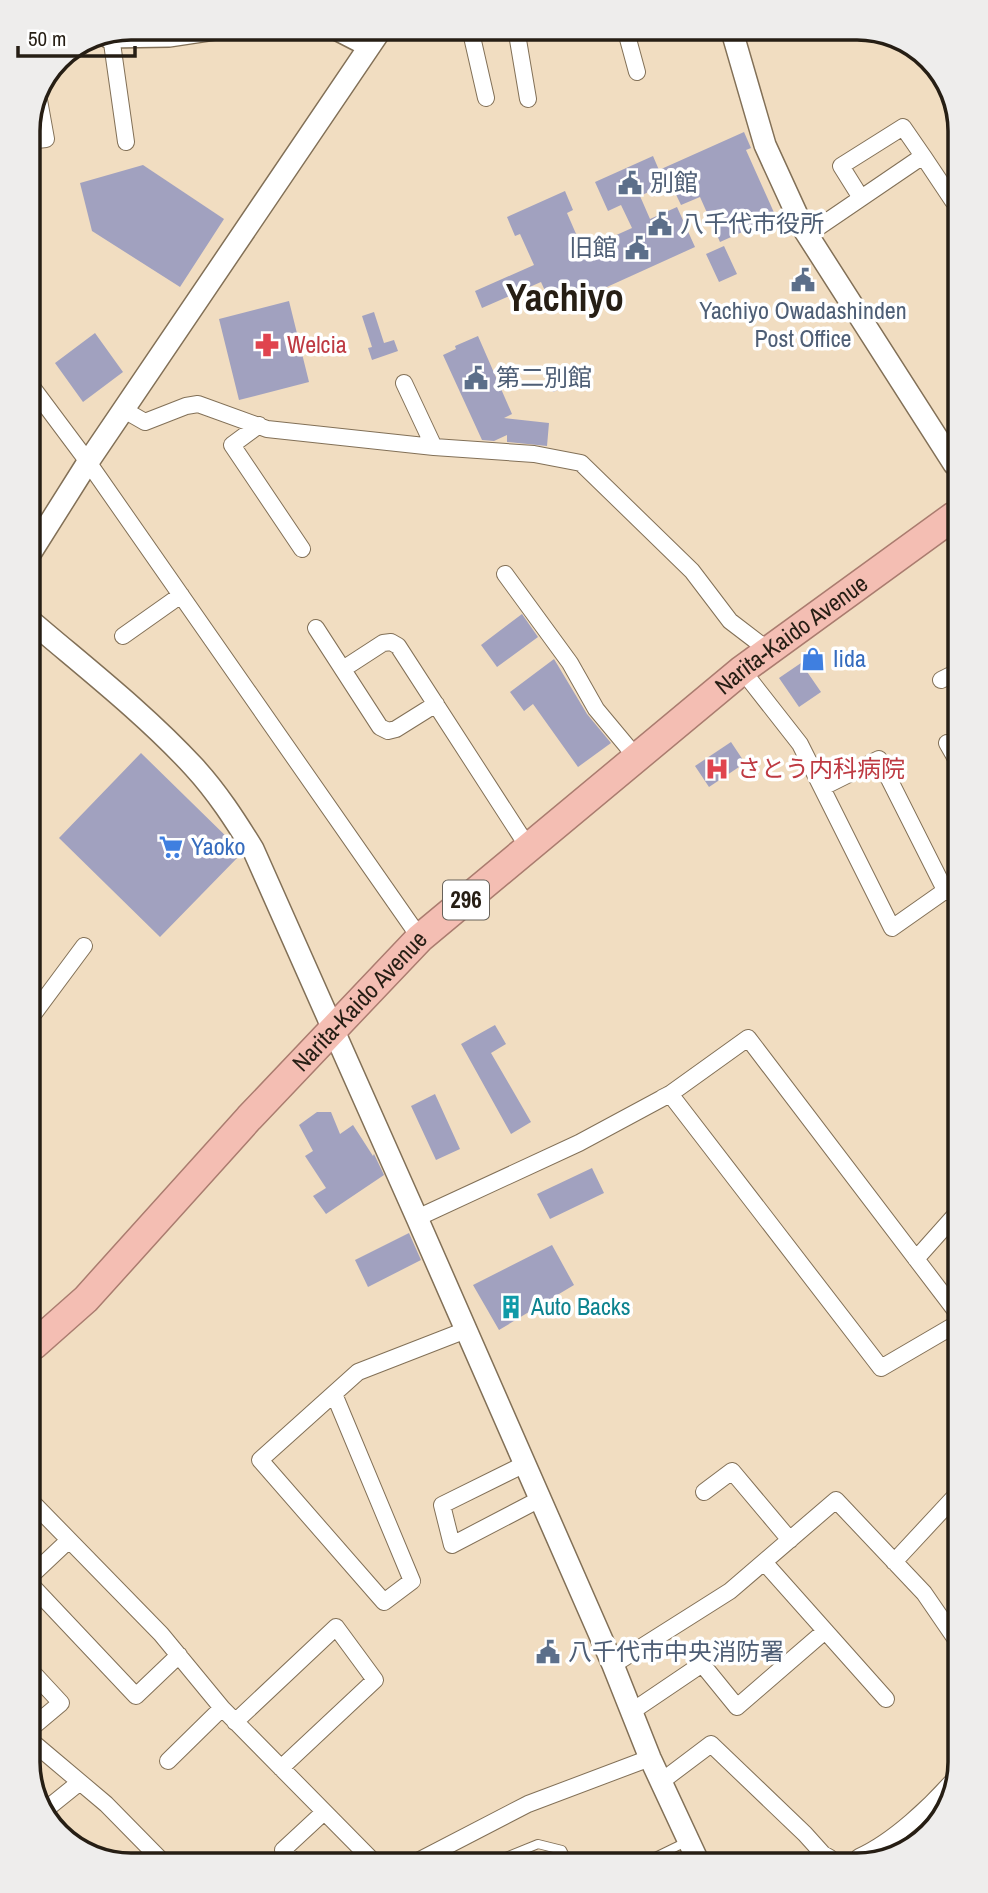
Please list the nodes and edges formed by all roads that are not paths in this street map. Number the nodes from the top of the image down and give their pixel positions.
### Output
1 (357, 40) edge
2 (373, 40) edge
3 (473, 40) edge
4 (518, 40) edge
5 (628, 40) edge
6 (734, 40) edge
7 (111, 43) edge
8 (369, 46) junction
9 (637, 72) dead end
10 (486, 99) dead end
11 (528, 99) dead end
12 (42, 115) edge
13 (40, 140) edge
14 (127, 142) dead end
15 (923, 156) junction
16 (948, 194) edge
17 (861, 198) junction
18 (807, 235) junction
19 (404, 383) dead end
20 (40, 398) edge
21 (124, 410) junction
22 (259, 425) junction
23 (434, 447) junction
24 (948, 455) edge
25 (88, 462) junction
26 (948, 520) edge
27 (40, 538) edge
28 (302, 549) dead end
29 (505, 574) dead end
30 (181, 594) junction
31 (316, 628) dead end
32 (40, 630) edge
33 (123, 636) dead end
34 (768, 650) junction
35 (343, 669) junction
36 (742, 670) junction
37 (436, 704) junction
38 (636, 757) junction
39 (823, 787) junction
40 (528, 847) junction
41 (948, 883) edge
42 (948, 890) edge
43 (420, 938) junction
44 (84, 946) dead end
45 (40, 1005) edge
46 (334, 1028) junction
47 (670, 1094) junction
48 (417, 1217) junction
49 (948, 1223) edge
50 (916, 1259) junction
51 (948, 1301) edge
52 (948, 1329) edge
53 (466, 1330) junction
54 (40, 1340) edge
55 (334, 1394) junction
56 (525, 1464) junction
57 (704, 1492) dead end
58 (540, 1499) junction
59 (948, 1504) edge
60 (40, 1510) edge
61 (69, 1540) junction
62 (790, 1540) junction
63 (764, 1562) junction
64 (894, 1562) junction
65 (40, 1567) edge
66 (40, 1594) edge
67 (948, 1628) edge
68 (825, 1631) junction
69 (179, 1655) junction
70 (612, 1665) junction
71 (40, 1680) edge
72 (886, 1699) dead end
73 (222, 1708) junction
74 (631, 1712) junction
75 (40, 1721) edge
76 (235, 1722) junction
77 (40, 1748) edge
78 (650, 1758) junction
79 (168, 1761) dead end
80 (281, 1768) junction
81 (662, 1781) junction
82 (80, 1782) junction
83 (942, 1793) edge
84 (51, 1805) edge
85 (324, 1812) junction
86 (693, 1850) edge
87 (868, 1852) edge
88 (154, 1853) edge
89 (286, 1853) edge
90 (365, 1853) edge
91 (433, 1853) edge
92 (516, 1853) edge
93 (564, 1853) edge
94 (822, 1853) edge

1 - 8 street
2 - 8 street
3 - 10 street
4 - 11 street
5 - 9 street
6 - 18 street
7 - 14 street
8 - 21 street
12 - 13 street
15 - 16 street
15 - 17 street
15 - 17 street
17 - 18 street
18 - 24 street
19 - 23 street
20 - 25 street
21 - 22 street
21 - 25 street
22 - 23 street
22 - 28 street
23 - 34 street
25 - 27 street
25 - 30 street
26 - 34 highway, Narita-Kaido Avenue / 296
29 - 38 street
30 - 33 street
30 - 43 street
31 - 35 street
32 - 46 street
34 - 36 highway, Narita-Kaido Avenue / 296
35 - 37 street
35 - 37 street
36 - 38 highway, Narita-Kaido Avenue / 296
36 - 39 street
37 - 40 street
38 - 40 highway, Narita-Kaido Avenue / 296
39 - 41 street
39 - 42 street
40 - 43 highway, Narita-Kaido Avenue / 296
43 - 46 highway, Narita-Kaido Avenue / 296
44 - 45 street
46 - 48 street
46 - 54 highway, Narita-Kaido Avenue / 296
47 - 48 street
47 - 50 street
47 - 52 street
48 - 53 street
49 - 50 street
50 - 51 street
53 - 55 street
53 - 56 street
55 - 55 street
56 - 58 street
56 - 58 street
57 - 62 street
58 - 70 street
59 - 64 street
60 - 61 street
61 - 65 street
61 - 69 street
62 - 63 street
62 - 64 street
63 - 68 street
63 - 70 street
64 - 67 street
66 - 69 street
68 - 72 street
68 - 74 street
69 - 73 street
70 - 74 street
71 - 75 street
73 - 76 street
73 - 79 street
74 - 78 street
76 - 80 street
76 - 80 street
77 - 82 street
78 - 81 street
78 - 91 street
80 - 85 street
81 - 86 street
81 - 94 street
82 - 84 street
82 - 88 street
83 - 87 street
85 - 89 street
85 - 90 street
92 - 93 lane

